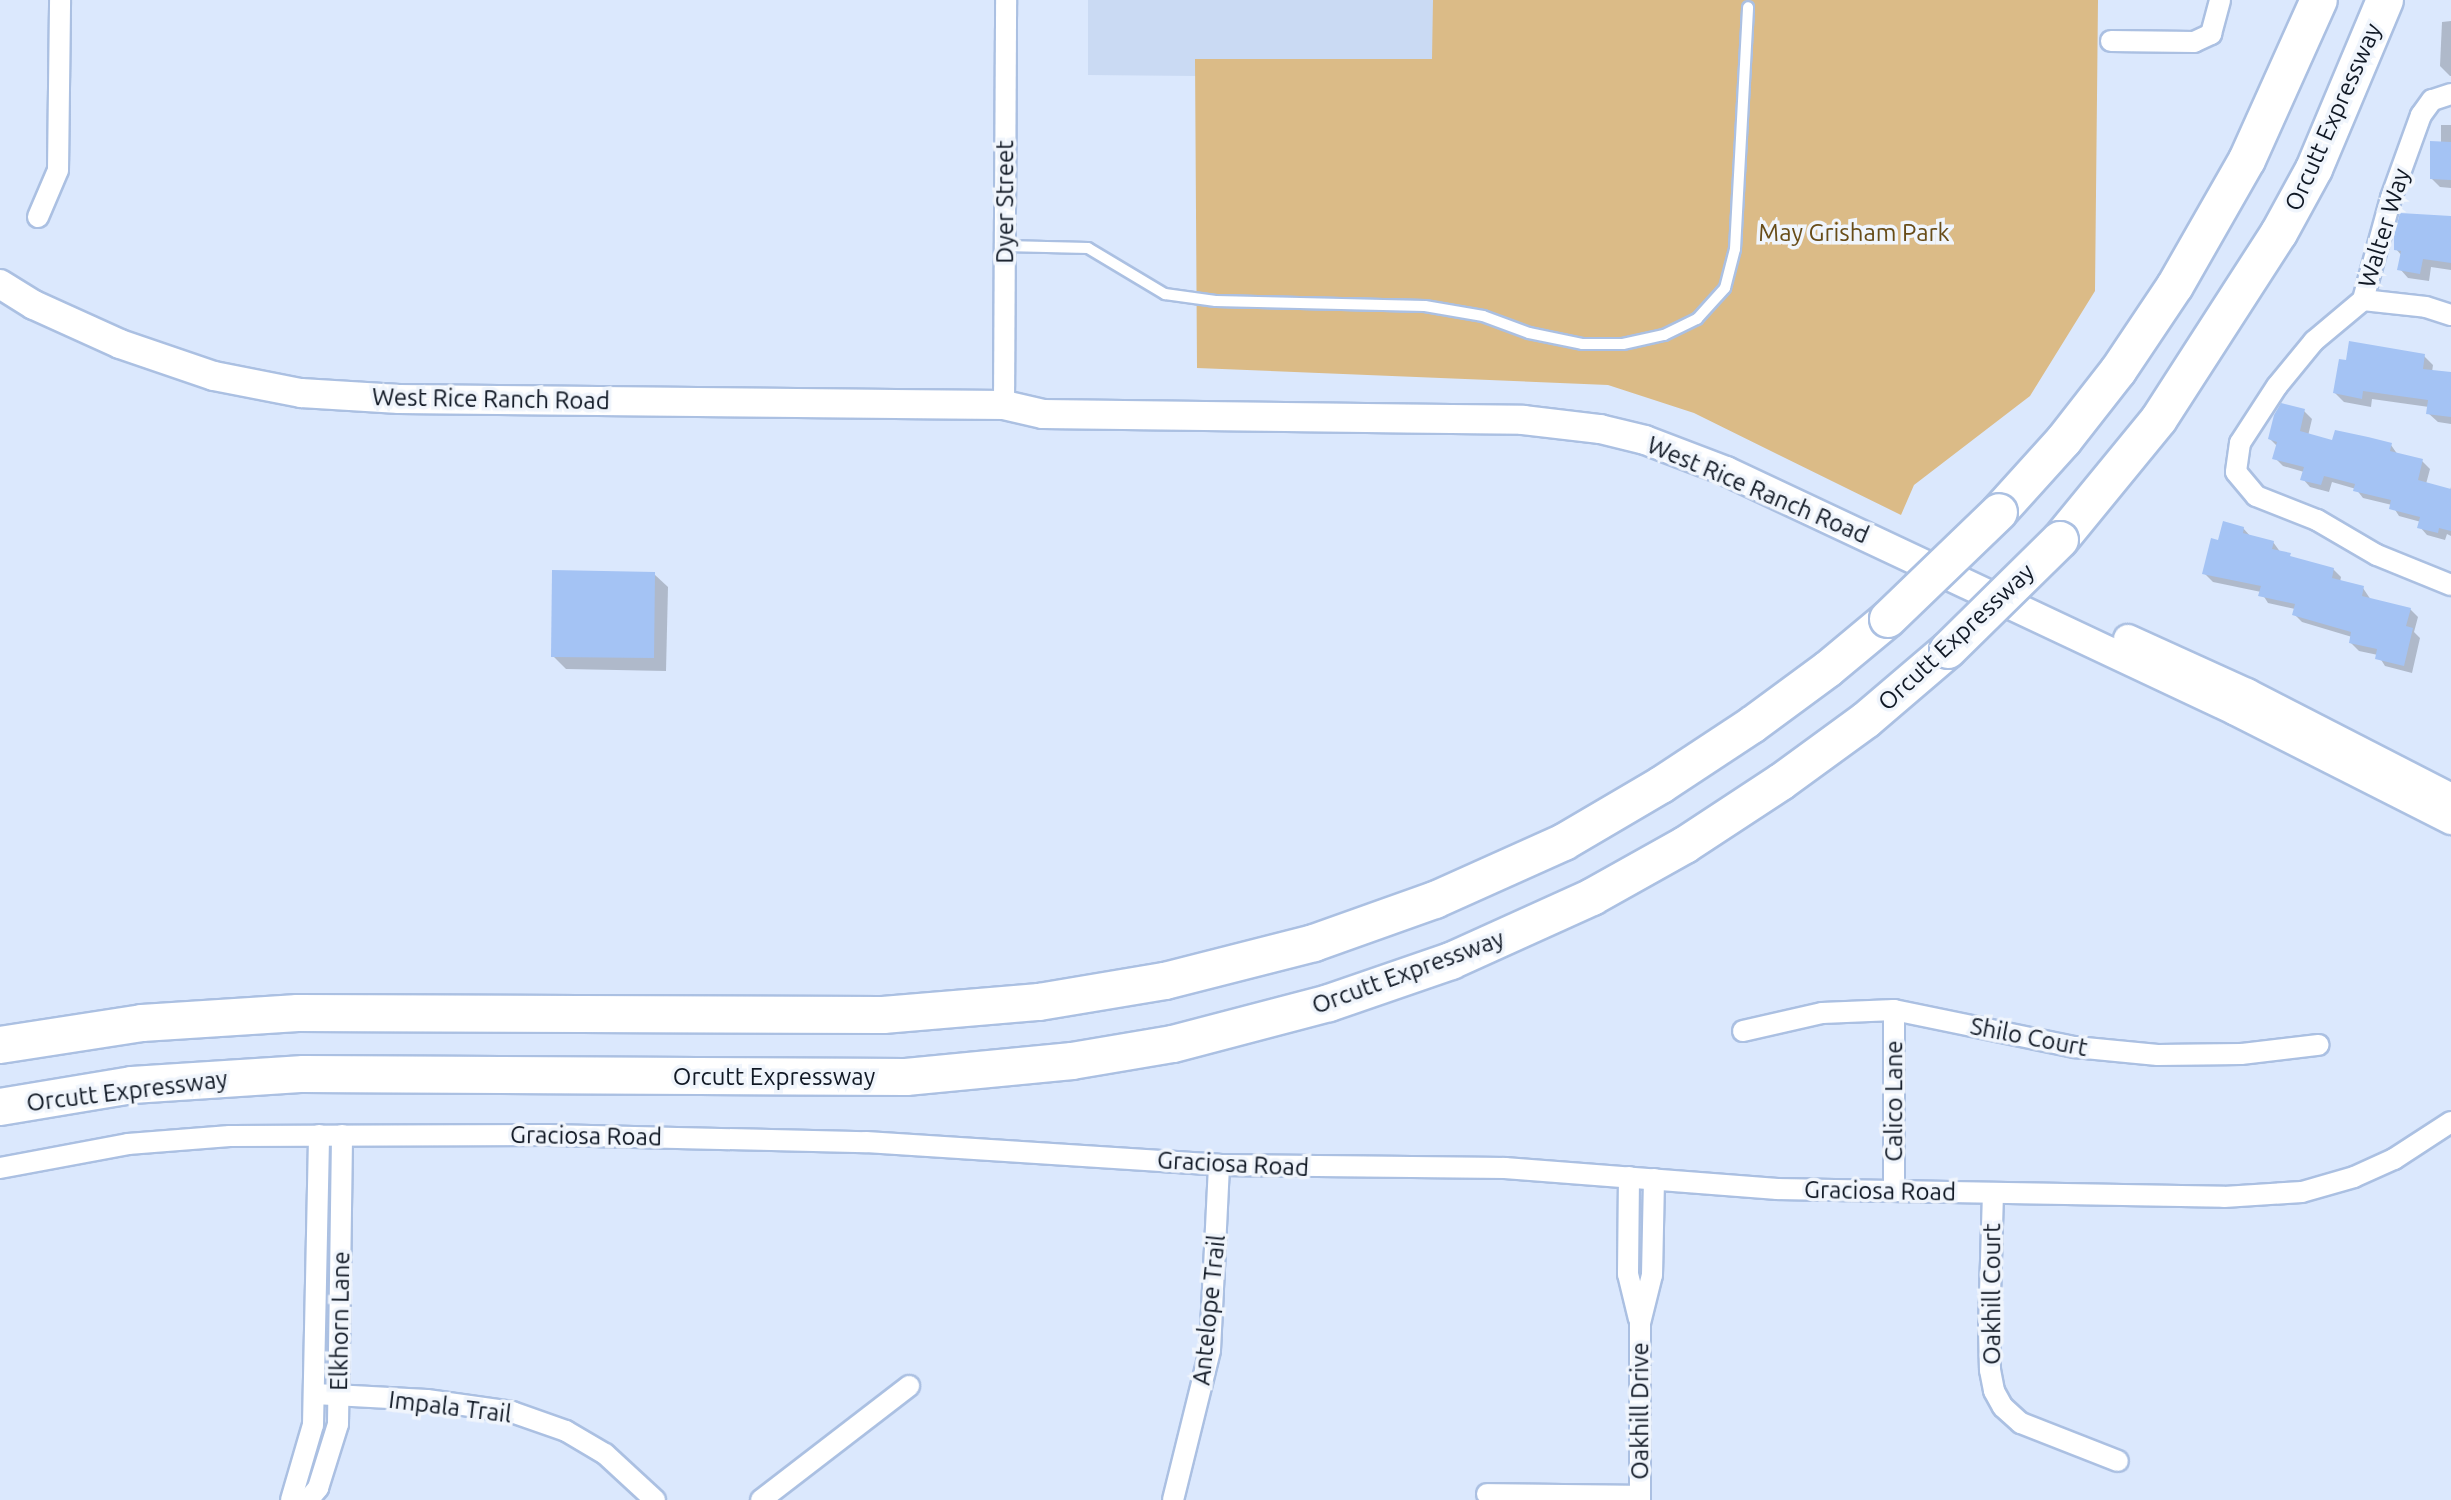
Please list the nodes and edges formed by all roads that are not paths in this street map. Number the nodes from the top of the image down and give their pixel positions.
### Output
1 (60, 0) edge
2 (1006, 0) edge
3 (2220, 0) edge
4 (2319, 0) edge
5 (2385, 0) edge
6 (1748, 7) dead end
7 (2111, 41) dead end
8 (2451, 94) edge
9 (38, 217) dead end
10 (1005, 246) junction
11 (0, 284) edge
12 (2363, 300) junction
13 (2451, 315) edge
14 (1004, 405) junction
15 (2451, 585) edge
16 (2451, 798) edge
17 (2451, 820) edge
18 (1894, 1010) junction
19 (1743, 1031) dead end
20 (0, 1045) edge
21 (2318, 1045) dead end
22 (0, 1107) edge
23 (2451, 1122) edge
24 (319, 1135) junction
25 (342, 1135) junction
26 (1219, 1165) junction
27 (0, 1168) edge
28 (1629, 1177) junction
29 (1654, 1179) junction
30 (1894, 1191) junction
31 (1993, 1193) junction
32 (1640, 1323) junction
33 (909, 1386) dead end
34 (315, 1394) junction
35 (339, 1396) junction
36 (2118, 1461) dead end
37 (1487, 1494) dead end
38 (1640, 1498) edge
39 (291, 1500) edge
40 (308, 1500) edge
41 (655, 1500) edge
42 (761, 1500) edge
43 (1173, 1500) edge

1 - 9 street
2 - 10 street, Dyer Street
3 - 7 street
4 - 20 highway, bridge
5 - 22 highway, Orcutt Expressway, bridge
6 - 10 lane
8 - 12 street, Walter Way
10 - 14 street, Dyer Street
11 - 14 main road, West Rice Ranch Road
12 - 13 street
12 - 15 street, Walter Way
14 - 16 main road, West Rice Ranch Road
14 - 17 main road, West Rice Ranch Road
18 - 19 street, Shilo Court
18 - 21 street, Shilo Court
18 - 30 street, Calico Lane
23 - 31 street, Graciosa Road
24 - 25 street, Graciosa Road
24 - 27 street, Graciosa Road
24 - 34 street, Elkhorn Lane
25 - 26 street, Graciosa Road
25 - 35 street, Elkhorn Lane
26 - 28 street, Graciosa Road
26 - 43 street, Antelope Trail
28 - 29 street, Graciosa Road
28 - 32 street, Oakhill Drive
29 - 30 street, Graciosa Road
29 - 32 street, Oakhill Drive
30 - 31 street, Graciosa Road
31 - 36 street, Oakhill Court
32 - 38 street, Oakhill Drive
33 - 42 street
34 - 35 street, Impala Trail
34 - 39 street, Elkhorn Lane
35 - 40 street, Elkhorn Lane
35 - 41 street, Impala Trail
37 - 38 street

